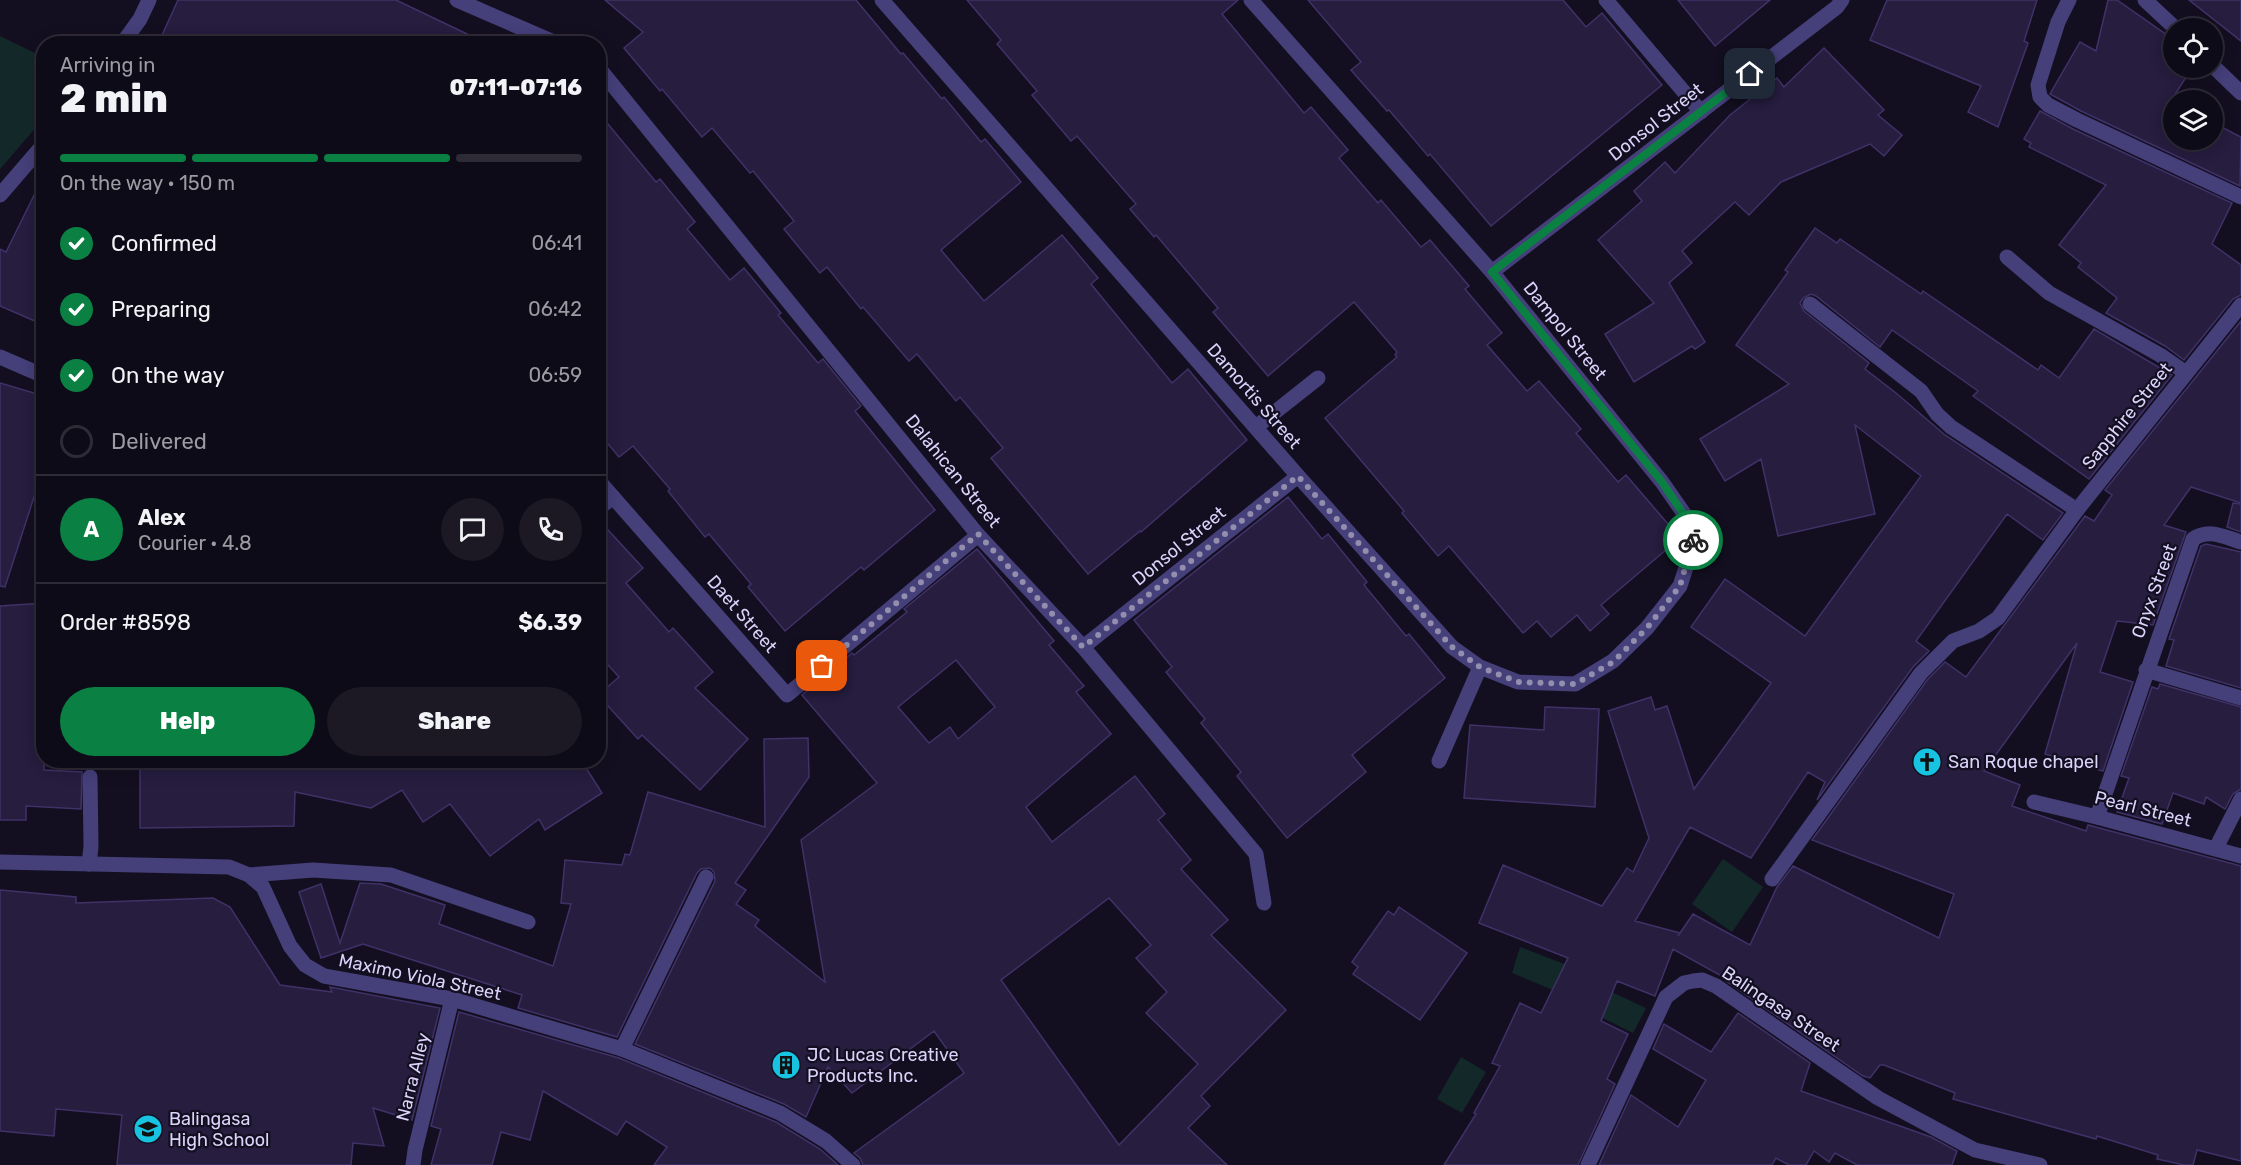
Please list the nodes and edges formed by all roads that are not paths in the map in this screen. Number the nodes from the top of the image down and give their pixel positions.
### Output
1 (149, 0) edge
2 (457, 0) edge
3 (882, 0) edge
4 (1251, 0) edge
5 (1606, 0) edge
6 (1842, 0) edge
7 (2069, 0) edge
8 (2145, 0) edge
9 (2164, 18) edge
10 (128, 36) edge
11 (540, 36) edge
12 (2223, 76) edge
13 (606, 77) edge
14 (2241, 93) edge
15 (1701, 112) junction
16 (36, 153) edge
17 (0, 195) edge
18 (2241, 197) edge
19 (2007, 257) dead end
20 (1492, 272) junction
21 (1810, 304) dead end
22 (2241, 305) edge
23 (0, 357) edge
24 (36, 373) edge
25 (2186, 373) junction
26 (1318, 378) dead end
27 (1256, 427) junction
28 (1298, 476) junction
29 (606, 489) edge
30 (613, 497) junction
31 (606, 503) edge
32 (2077, 510) junction
33 (978, 534) junction
34 (2241, 542) edge
35 (1647, 628) joint
36 (1083, 647) junction
37 (1480, 667) junction
38 (2146, 670) junction
39 (2241, 698) edge
40 (1439, 761) dead end
41 (90, 777) dead end
42 (2241, 799) edge
43 (2034, 802) dead end
44 (2097, 816) junction
45 (2216, 848) junction
46 (2241, 856) edge
47 (0, 862) edge
48 (89, 864) junction
49 (249, 875) junction
50 (706, 877) dead end
51 (1772, 879) dead end
52 (1264, 903) dead end
53 (528, 922) dead end
54 (452, 999) junction
55 (622, 1049) junction
56 (413, 1165) edge
57 (853, 1165) edge
58 (1588, 1165) edge
59 (2040, 1165) edge

1 - 10 street
2 - 11 street
3 - 27 street, Damortis Street
4 - 20 street, Dampol Street
5 - 15 street
6 - 15 street, Donsol Street
7 - 18 street
8 - 9 street
12 - 14 street
13 - 33 street, Dalahican Street
15 - 20 street, Donsol Street
16 - 17 street
19 - 25 street
20 - 35 street, Dampol Street
21 - 32 street
22 - 25 street, Sapphire Street
23 - 24 street
25 - 32 street, Sapphire Street
26 - 27 street
27 - 28 street, Damortis Street
28 - 36 street, Donsol Street
28 - 37 street, Damortis Street
29 - 30 street, Daet Street
30 - 31 street
30 - 33 street, Daet Street
32 - 51 street, Sapphire Street
33 - 36 street, Dalahican Street
34 - 38 street, Onyx Street
35 - 37 street, Damortis Street
36 - 52 street, Dalahican Street
37 - 40 street
38 - 39 street
38 - 44 street, Onyx Street
41 - 48 street
42 - 45 street
43 - 44 street, Pearl Street
44 - 45 street, Pearl Street
45 - 46 street, Pearl Street
47 - 48 street
48 - 49 street
49 - 53 street
49 - 54 street, Maximo Viola Street
50 - 55 street
54 - 55 street, Maximo Viola Street
54 - 56 street, Narra Alley
55 - 57 street, Maximo Viola Street
58 - 59 street, Balingasa Street

